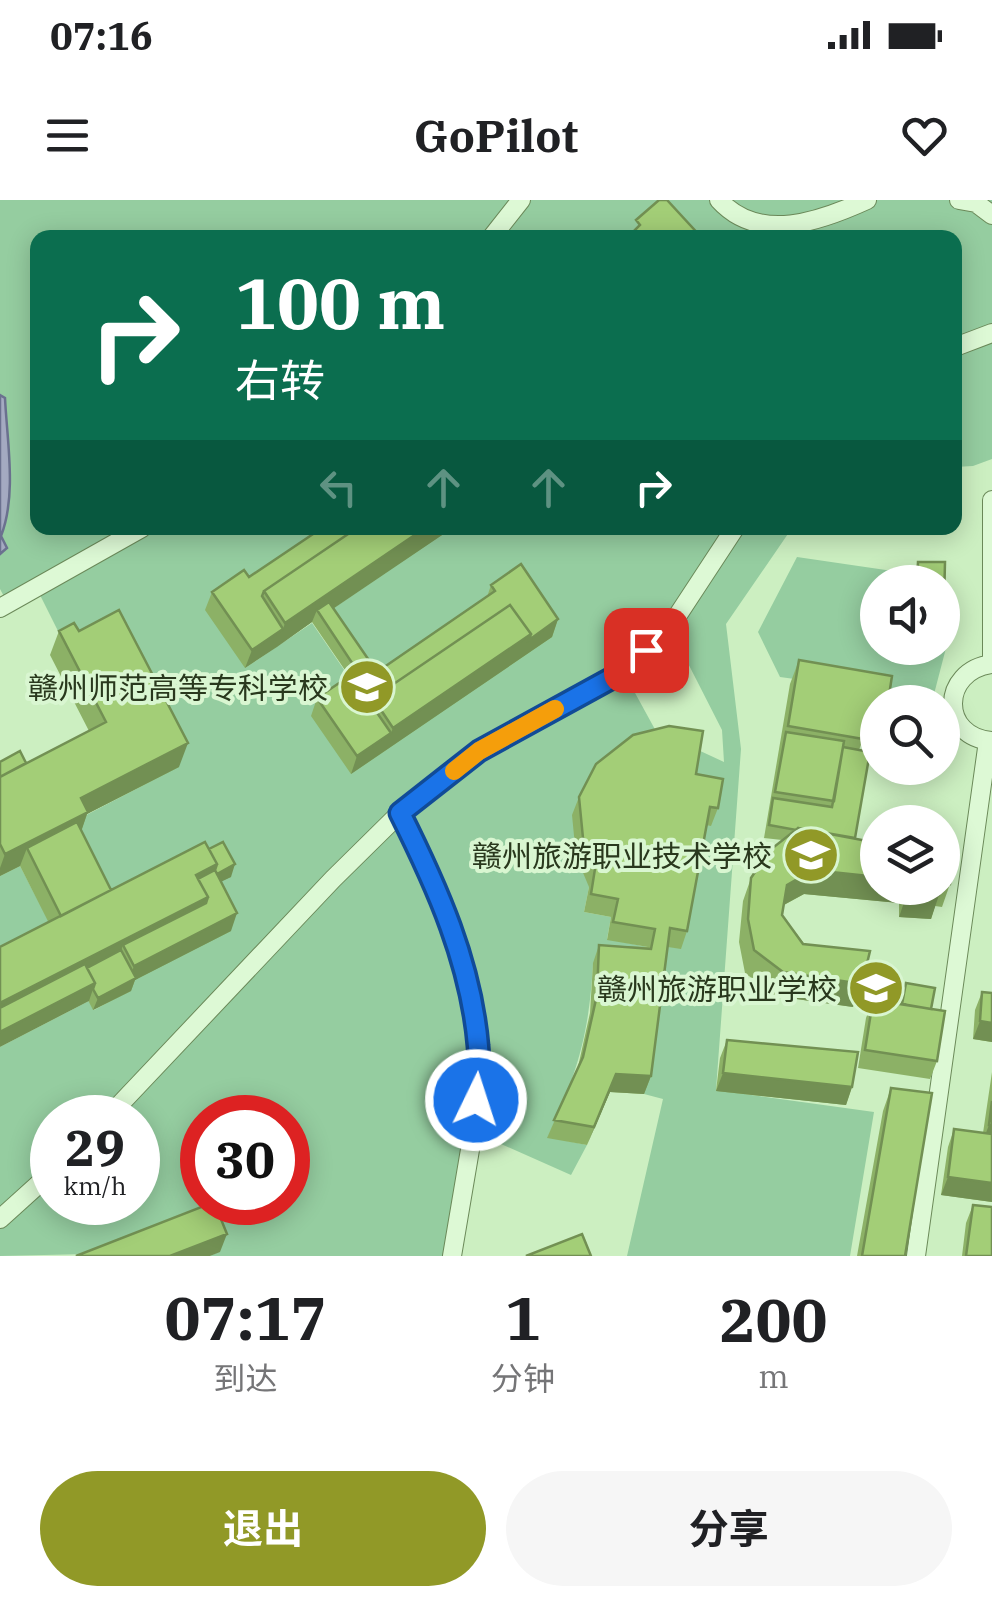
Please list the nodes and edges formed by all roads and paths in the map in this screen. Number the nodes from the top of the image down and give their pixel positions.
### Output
1 (521, 200) edge
2 (719, 200) edge
3 (867, 200) edge
4 (958, 200) edge
5 (992, 215) edge
6 (497, 230) edge
7 (992, 333) edge
8 (962, 344) edge
9 (991, 502) edge
10 (130, 535) edge
11 (730, 535) edge
12 (0, 608) edge
13 (990, 741) edge
14 (400, 813) junction
15 (129, 1095) edge
16 (30, 1192) edge
17 (0, 1219) edge
18 (452, 1256) edge
19 (916, 1256) edge

1 - 6 street
2 - 3 street
4 - 5 street
7 - 8 street
9 - 13 street
10 - 12 street
11 - 14 street
13 - 19 street
14 - 15 street
14 - 18 street
16 - 17 street

